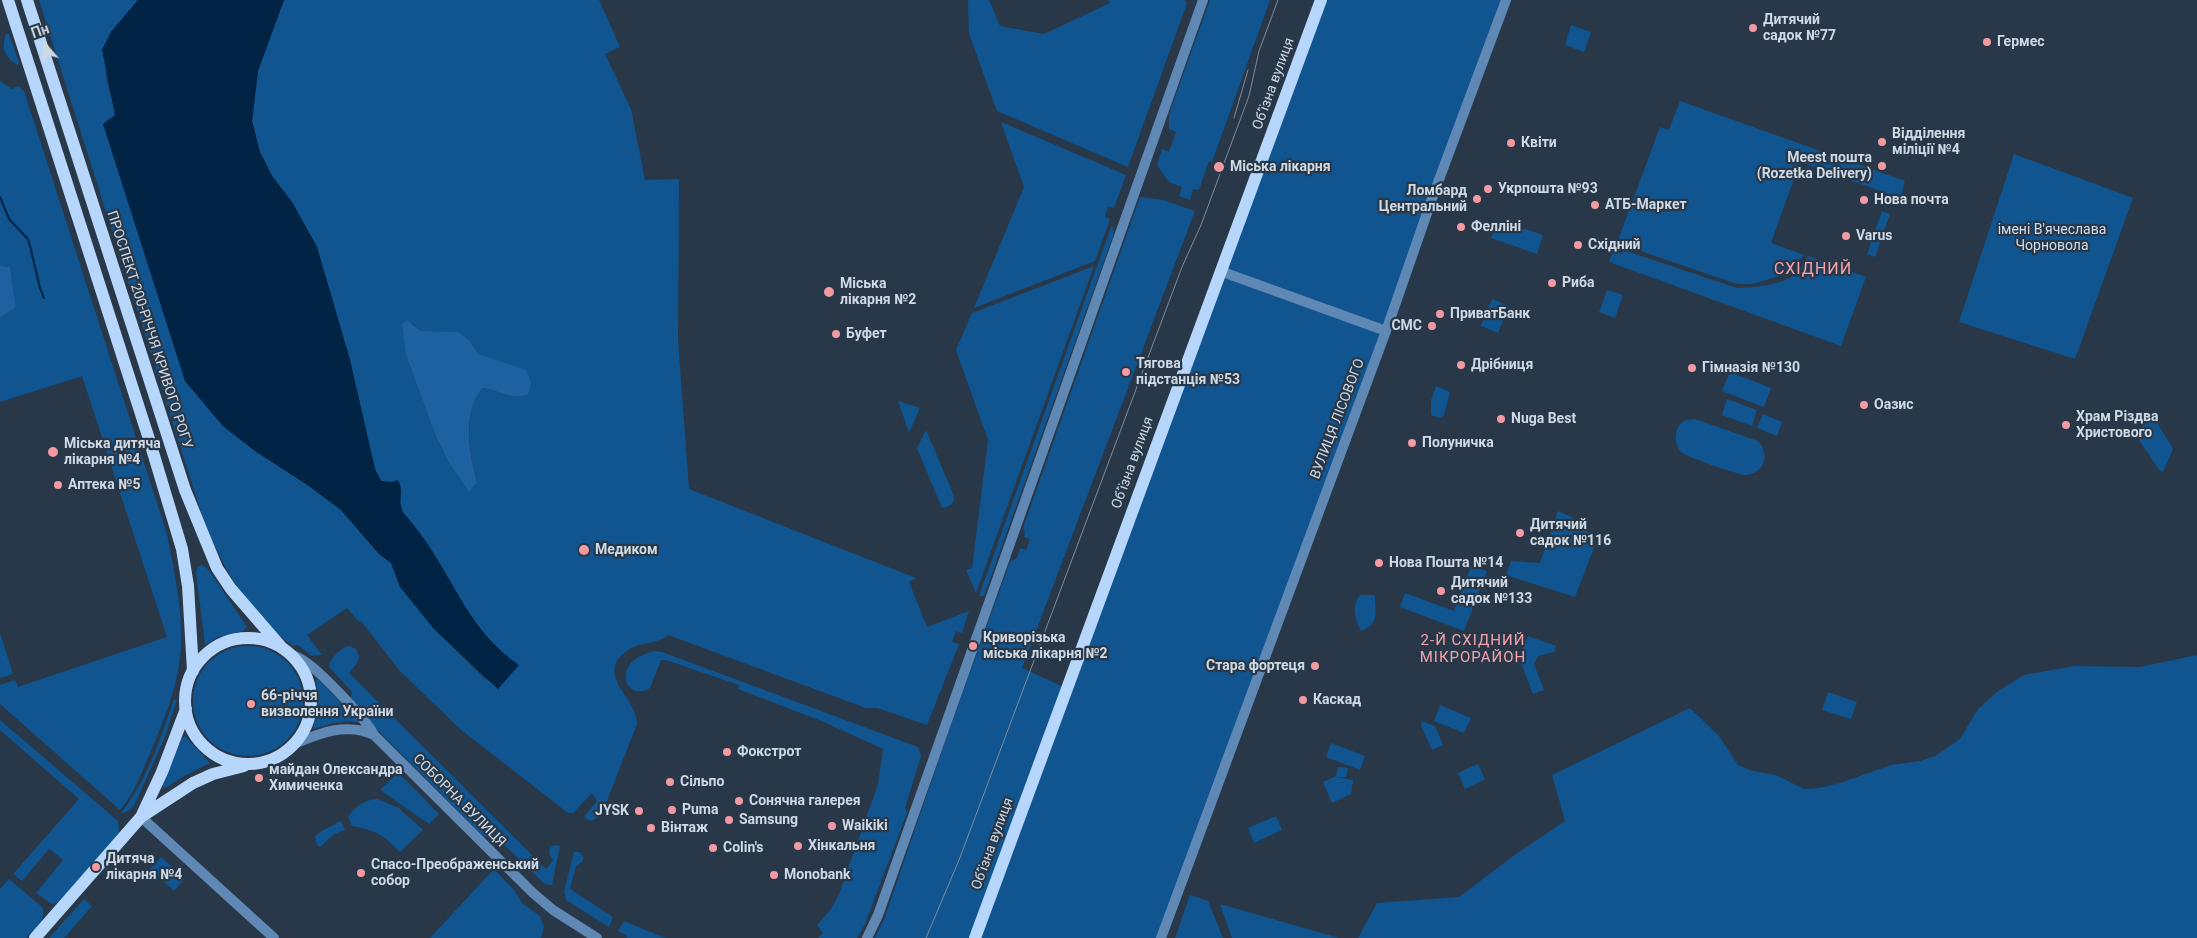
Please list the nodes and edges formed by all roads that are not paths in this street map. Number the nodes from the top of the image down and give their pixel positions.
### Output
1 (8, 0) edge
2 (27, 0) edge
3 (1203, 0) edge
4 (1321, 0) edge
5 (1506, 0) edge
6 (1220, 271) junction
7 (1386, 331) junction
8 (286, 651) junction
9 (193, 671) junction
10 (186, 709) junction
11 (374, 735) junction
12 (294, 744) junction
13 (254, 764) junction
14 (141, 816) junction
15 (35, 938) edge
16 (274, 938) edge
17 (597, 938) edge
18 (867, 938) edge
19 (975, 938) edge
20 (1161, 938) edge

1 - 9 main road
2 - 8 main road, ПРОСПЕКТ 200-РІЧЧЯ КРИВОГО РОГУ
3 - 18 street
4 - 6 main road, Обʼїзна вулиця
5 - 7 street, ВУЛИЦЯ ЛІСОВОГО
6 - 7 street
6 - 19 main road, Обʼїзна вулиця
7 - 20 street, ВУЛИЦЯ ЛІСОВОГО
8 - 9 main road
8 - 11 street
8 - 12 main road
9 - 10 main road
10 - 13 main road
10 - 14 main road
11 - 12 street
11 - 17 street, СОБОРНА ВУЛИЦЯ
12 - 13 main road
13 - 14 main road
14 - 15 main road
14 - 16 street

